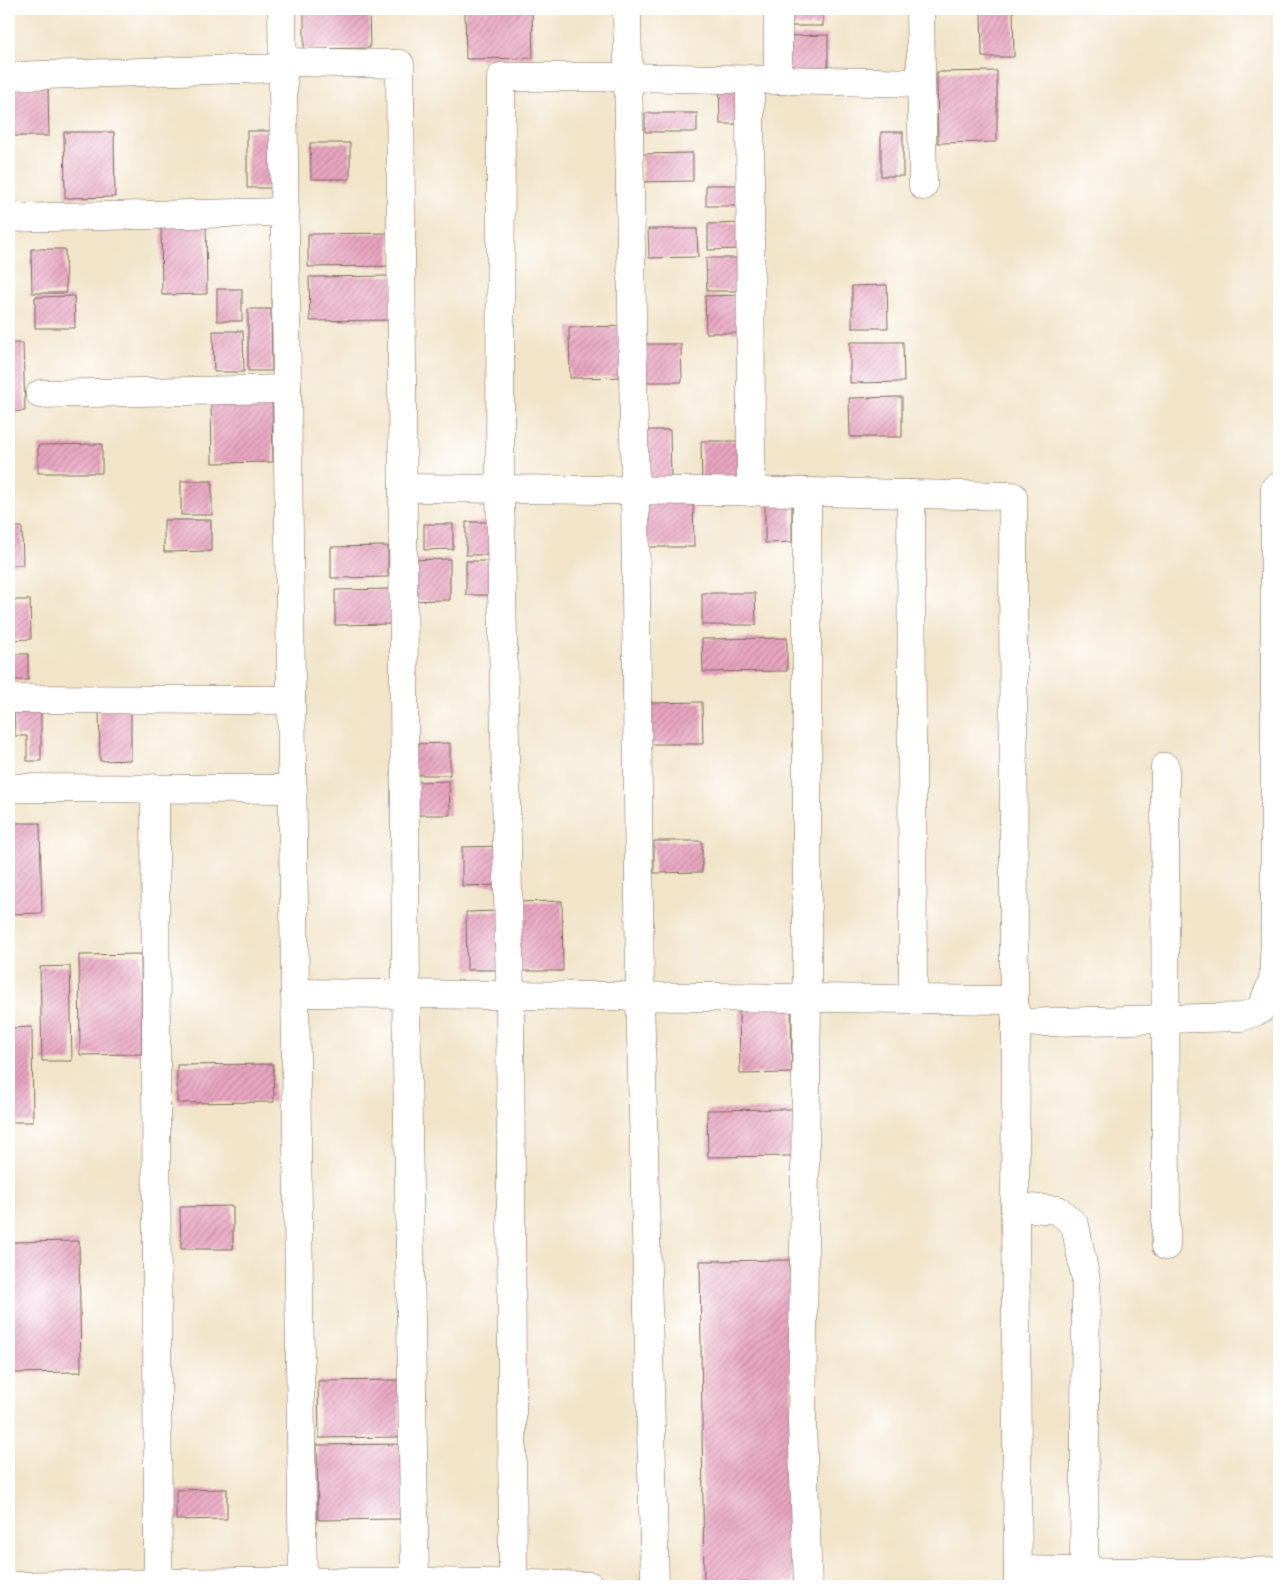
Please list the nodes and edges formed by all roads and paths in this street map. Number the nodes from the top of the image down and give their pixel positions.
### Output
1 (282, 9) edge
2 (628, 9) edge
3 (778, 9) edge
4 (920, 9) edge
5 (283, 65) junction
6 (9, 76) edge
7 (628, 77) junction
8 (750, 79) junction
9 (778, 80) junction
10 (921, 83) junction
11 (923, 186) dead end
12 (284, 212) junction
13 (9, 218) edge
14 (287, 389) junction
15 (40, 394) dead end
16 (402, 488) junction
17 (1275, 488) dead end
18 (500, 489) junction
19 (635, 490) junction
20 (751, 492) junction
21 (806, 492) junction
22 (911, 494) junction
23 (9, 699) edge
24 (291, 700) junction
25 (1165, 767) dead end
26 (9, 788) edge
27 (155, 788) junction
28 (293, 789) junction
29 (295, 993) junction
30 (406, 994) junction
31 (510, 995) junction
32 (640, 996) junction
33 (807, 998) junction
34 (913, 999) junction
35 (1015, 1012) junction
36 (1270, 1013) edge
37 (1166, 1019) junction
38 (1015, 1207) junction
39 (1166, 1246) dead end
40 (1084, 1570) junction
41 (1279, 1572) edge
42 (1018, 1578) edge
43 (1240, 1579) edge
44 (415, 1582) junction
45 (158, 1583) junction
46 (303, 1583) edge
47 (513, 1583) junction
48 (9, 1586) edge
49 (590, 1586) edge
50 (655, 1586) edge
51 (808, 1586) edge

1 - 5 street
2 - 7 street
3 - 9 street
4 - 10 street
5 - 6 street
5 - 12 street
5 - 16 street
7 - 8 street
7 - 18 street
7 - 19 street
8 - 9 street
8 - 20 street
9 - 10 street
10 - 11 street
12 - 13 street
12 - 14 street
14 - 15 street
14 - 24 street
16 - 18 street
16 - 30 street
17 - 36 street
18 - 19 street
18 - 31 street
19 - 20 street
19 - 32 street
20 - 21 street
21 - 22 street
21 - 33 street
22 - 34 street
22 - 35 street
23 - 24 street
24 - 28 street
25 - 37 street
26 - 27 street
27 - 28 street
27 - 45 street
28 - 29 street
29 - 30 street
29 - 46 street
30 - 31 street
30 - 44 street
31 - 32 street
31 - 47 street
32 - 33 street
32 - 50 street
33 - 34 street
33 - 51 street
34 - 35 street
35 - 37 street
35 - 38 street
36 - 37 street
37 - 39 street
38 - 40 street
38 - 42 street
40 - 42 street
40 - 43 street
41 - 43 street
44 - 46 street
44 - 47 street
45 - 46 street
45 - 48 street
47 - 49 street

